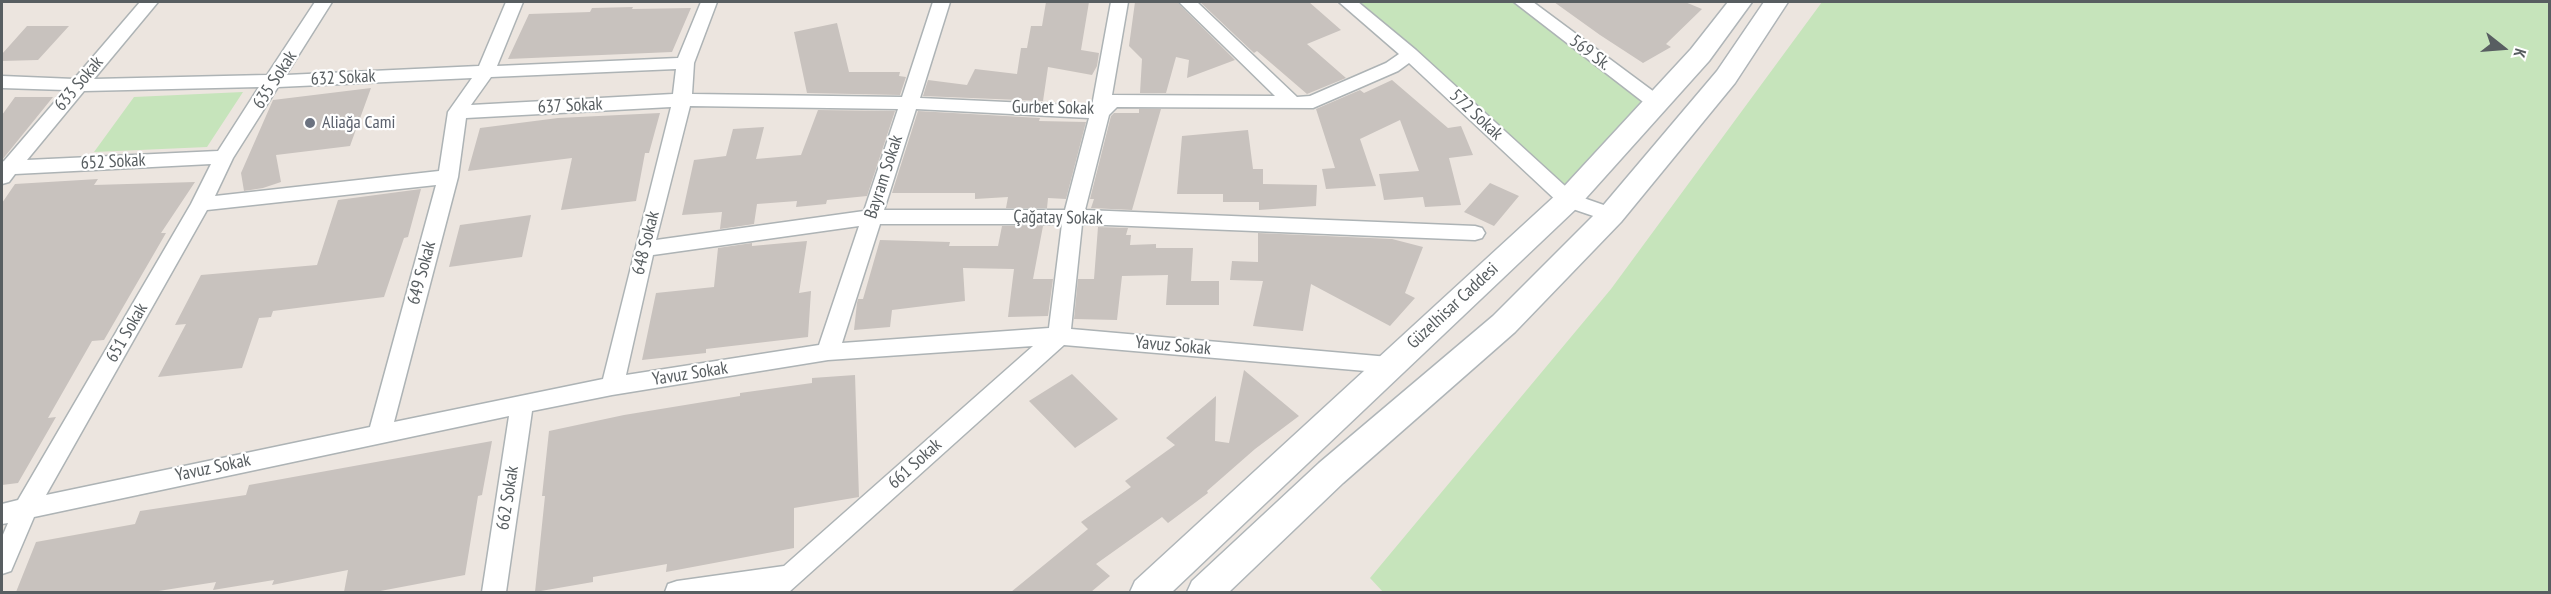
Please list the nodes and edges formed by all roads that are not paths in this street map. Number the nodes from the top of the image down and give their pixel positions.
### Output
1 (149, 2) edge
2 (323, 2) edge
3 (514, 2) edge
4 (709, 2) edge
5 (942, 2) edge
6 (1119, 2) edge
7 (1188, 2) edge
8 (1348, 2) edge
9 (1523, 2) edge
10 (1740, 2) edge
11 (1776, 2) edge
12 (1410, 54) junction
13 (685, 63) junction
14 (486, 71) junction
15 (275, 81) junction
16 (2, 82) edge
17 (78, 85) junction
18 (682, 100) junction
19 (907, 103) junction
20 (1293, 103) junction
21 (1658, 104) junction
22 (457, 112) junction
23 (1100, 112) junction
24 (224, 157) junction
25 (4, 171) edge
26 (448, 177) junction
27 (1568, 200) junction
28 (201, 204) junction
29 (1611, 215) junction
30 (871, 217) junction
31 (1073, 217) junction
32 (1474, 233) dead end
33 (644, 249) junction
34 (1059, 336) junction
35 (828, 352) junction
36 (1389, 365) junction
37 (612, 386) junction
38 (522, 404) junction
39 (381, 432) junction
40 (27, 507) junction
41 (2, 514) edge
42 (2, 563) edge
43 (791, 576) junction
44 (494, 592) edge
45 (677, 592) edge
46 (772, 592) edge
47 (1148, 592) edge
48 (1205, 592) edge

1 - 17 street, 633 Sokak
2 - 15 street, 635 Sokak
3 - 14 street
4 - 13 street, 648 Sokak
5 - 19 street, Bayram Sokak
6 - 23 street
7 - 20 street
8 - 12 street, 572 Sokak
9 - 21 street, 569 Sk.
10 - 21 street, Güzelhisar Caddesi
11 - 29 street
12 - 20 street, Gurbet Sokak
12 - 27 street, 572 Sokak
13 - 14 street, 632 Sokak
13 - 18 street, 648 Sokak
14 - 15 street, 632 Sokak
14 - 22 street
15 - 17 street, 632 Sokak
15 - 24 street, 635 Sokak
16 - 17 street, 632 Sokak
17 - 25 street, 633 Sokak
18 - 19 street, Gurbet Sokak
18 - 22 street, 637 Sokak
18 - 33 street, 648 Sokak
19 - 23 street, Gurbet Sokak
19 - 30 street, Bayram Sokak
20 - 23 street, Gurbet Sokak
21 - 27 street, Güzelhisar Caddesi
22 - 26 street, 649 Sokak
23 - 31 street
24 - 25 street, 652 Sokak
24 - 28 street, 651 Sokak
26 - 28 street
26 - 39 street, 649 Sokak
27 - 29 street, 572 Sokak
27 - 36 street, Güzelhisar Caddesi
28 - 40 street, 651 Sokak
29 - 48 street
30 - 31 street, Çağatay Sokak
30 - 33 street, Çağatay Sokak
30 - 35 street, Bayram Sokak
31 - 32 street, Çağatay Sokak
31 - 34 street
33 - 37 street, 648 Sokak
34 - 35 street, Yavuz Sokak
34 - 36 street, Yavuz Sokak
34 - 43 street, 661 Sokak
35 - 37 street, Yavuz Sokak
36 - 47 street, Güzelhisar Caddesi
37 - 38 street, Yavuz Sokak
38 - 39 street, Yavuz Sokak
38 - 44 street, 662 Sokak
39 - 40 street, Yavuz Sokak
40 - 41 street, Yavuz Sokak
40 - 42 street, 651 Sokak
43 - 45 street
43 - 46 street, 661 Sokak

